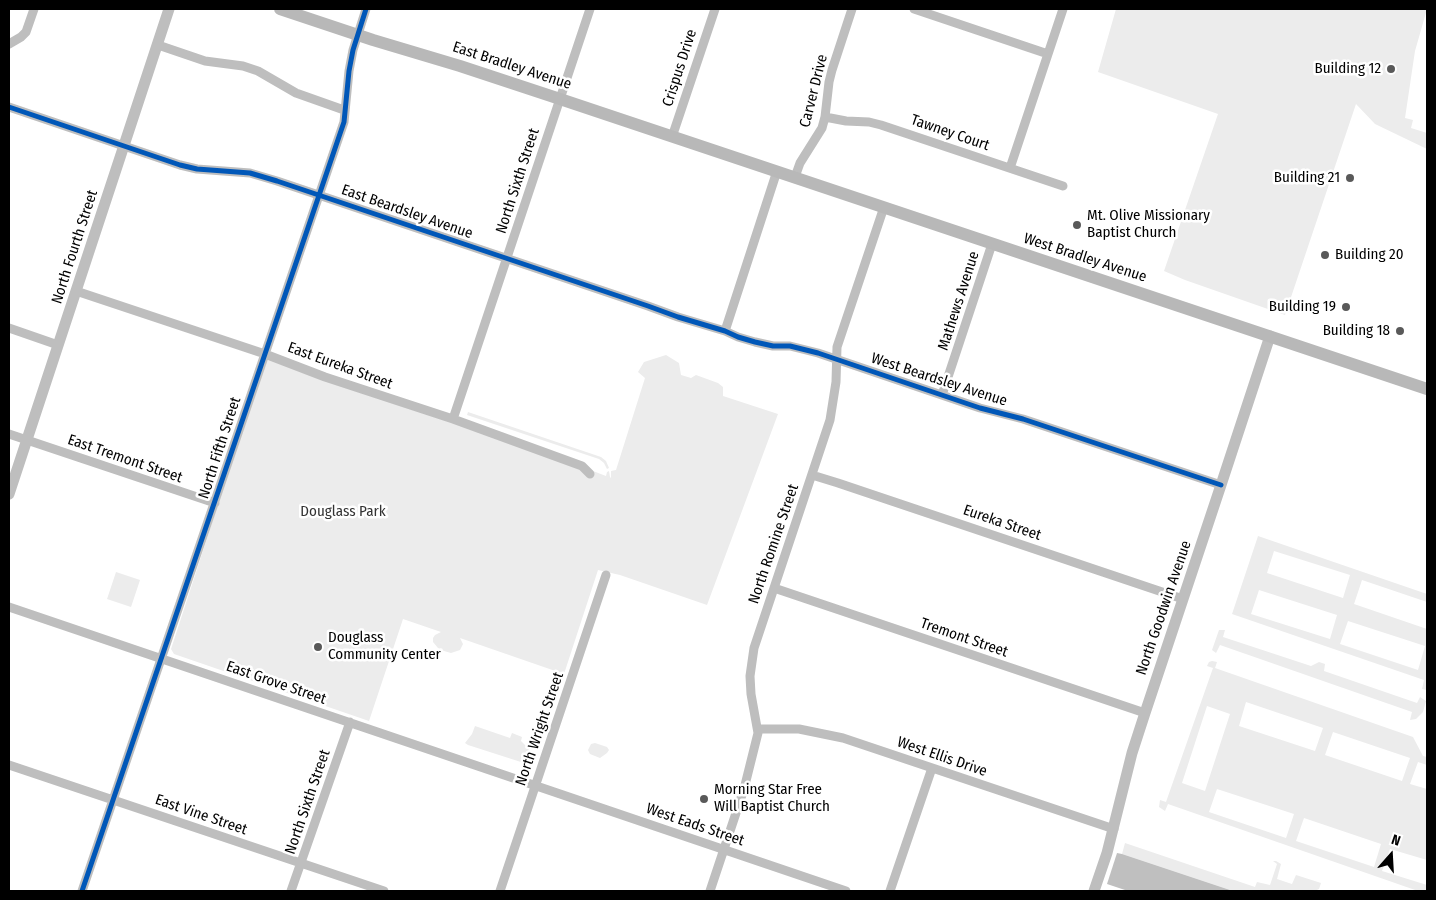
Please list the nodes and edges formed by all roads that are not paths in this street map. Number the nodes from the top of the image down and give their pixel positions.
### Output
1 (34, 9) edge
2 (169, 9) edge
3 (280, 9) edge
4 (366, 9) edge
5 (590, 9) edge
6 (715, 9) edge
7 (852, 9) edge
8 (914, 9) edge
9 (1063, 9) edge
10 (358, 35) junction
11 (9, 44) edge
12 (158, 45) junction
13 (1048, 54) junction
14 (560, 99) junction
15 (10, 108) edge
16 (344, 110) junction
17 (825, 117) junction
18 (672, 137) junction
19 (124, 147) junction
20 (734, 156) joint
21 (1010, 168) junction
22 (777, 171) junction
23 (794, 177) junction
24 (1063, 186) dead end
25 (319, 195) junction
26 (884, 207) junction
27 (992, 244) junction
28 (507, 258) junction
29 (76, 291) junction
30 (648, 306) joint
31 (9, 328) edge
32 (725, 331) junction
33 (1270, 336) junction
34 (58, 345) junction
35 (265, 354) junction
36 (837, 360) junction
37 (1427, 389) edge
38 (942, 395) junction
39 (453, 419) junction
40 (9, 434) edge
41 (27, 440) junction
42 (590, 474) dead end
43 (812, 475) junction
44 (1221, 485) junction
45 (9, 494) edge
46 (215, 503) junction
47 (606, 575) dead end
48 (774, 588) junction
49 (1183, 599) junction
50 (9, 607) edge
51 (162, 659) junction
52 (1145, 713) junction
53 (350, 722) junction
54 (758, 729) junction
55 (9, 765) edge
56 (932, 768) junction
57 (535, 785) junction
58 (114, 800) junction
59 (1114, 828) junction
60 (724, 850) junction
61 (301, 863) junction
62 (82, 891) edge
63 (291, 891) edge
64 (384, 891) edge
65 (500, 891) edge
66 (710, 891) edge
67 (846, 891) edge
68 (890, 891) edge
69 (1094, 891) edge

1 - 11 street
2 - 12 street, North Fourth Street
3 - 10 main road, East Bradley Avenue
4 - 10 street, North Fifth Street
5 - 14 street, North Sixth Street
6 - 18 street, Crispus Drive
7 - 17 street, Carver Drive
8 - 13 street
9 - 13 street
10 - 14 main road, East Bradley Avenue
10 - 16 street, North Fifth Street
12 - 16 street
12 - 19 street, North Fourth Street
13 - 21 street
14 - 18 main road, East Bradley Avenue
14 - 28 street, North Sixth Street
15 - 19 street, East Beardsley Avenue
16 - 25 street, North Fifth Street
17 - 21 street, Tawney Court
17 - 23 street, Carver Drive
18 - 20 main road, East Bradley Avenue
19 - 25 street, East Beardsley Avenue
19 - 29 street, North Fourth Street
20 - 22 main road, West Bradley Avenue
21 - 24 street, Tawney Court
22 - 23 main road, West Bradley Avenue
22 - 32 street
23 - 26 main road, West Bradley Avenue
25 - 28 street, East Beardsley Avenue
25 - 35 street, North Fifth Street
26 - 27 main road, West Bradley Avenue
26 - 36 street, North Romine Street
27 - 33 main road, West Bradley Avenue
27 - 38 street, Mathews Avenue
28 - 30 street, East Beardsley Avenue
28 - 39 street, North Sixth Street
29 - 34 street, North Fourth Street
29 - 35 street, East Eureka Street
30 - 32 street, West Beardsley Avenue
31 - 34 street
32 - 36 street, West Beardsley Avenue
33 - 37 main road, West Bradley Avenue
33 - 44 street, North Goodwin Avenue
34 - 41 street, North Fourth Street
35 - 39 street, East Eureka Street
35 - 46 street, North Fifth Street
36 - 38 street, West Beardsley Avenue
36 - 43 street, North Romine Street
38 - 44 street, West Beardsley Avenue
39 - 42 street, East Eureka Street
40 - 41 street, East Tremont Street
41 - 45 street, North Fourth Street
41 - 46 street, East Tremont Street
43 - 48 street, North Romine Street
43 - 49 street, Eureka Street
44 - 49 street, North Goodwin Avenue
46 - 51 street, North Fifth Street
47 - 57 street, North Wright Street
48 - 52 street, Tremont Street
48 - 54 street, North Romine Street
49 - 52 street, North Goodwin Avenue
50 - 51 street, East Grove Street
51 - 53 street, East Grove Street
51 - 58 street, North Fifth Street
52 - 59 street, North Goodwin Avenue
53 - 57 street, East Grove Street
53 - 61 street, North Sixth Street
54 - 56 street, West Ellis Drive
54 - 60 street, North Romine Street
55 - 58 street, East Vine Street
56 - 59 street, West Ellis Drive
56 - 68 street
57 - 60 street, West Eads Street
57 - 65 street, North Wright Street
58 - 61 street, East Vine Street
58 - 62 street, North Fifth Street
59 - 69 street, North Goodwin Avenue
60 - 66 street, North Romine Street
60 - 67 street, West Eads Street
61 - 63 street, North Sixth Street
61 - 64 street, East Vine Street

